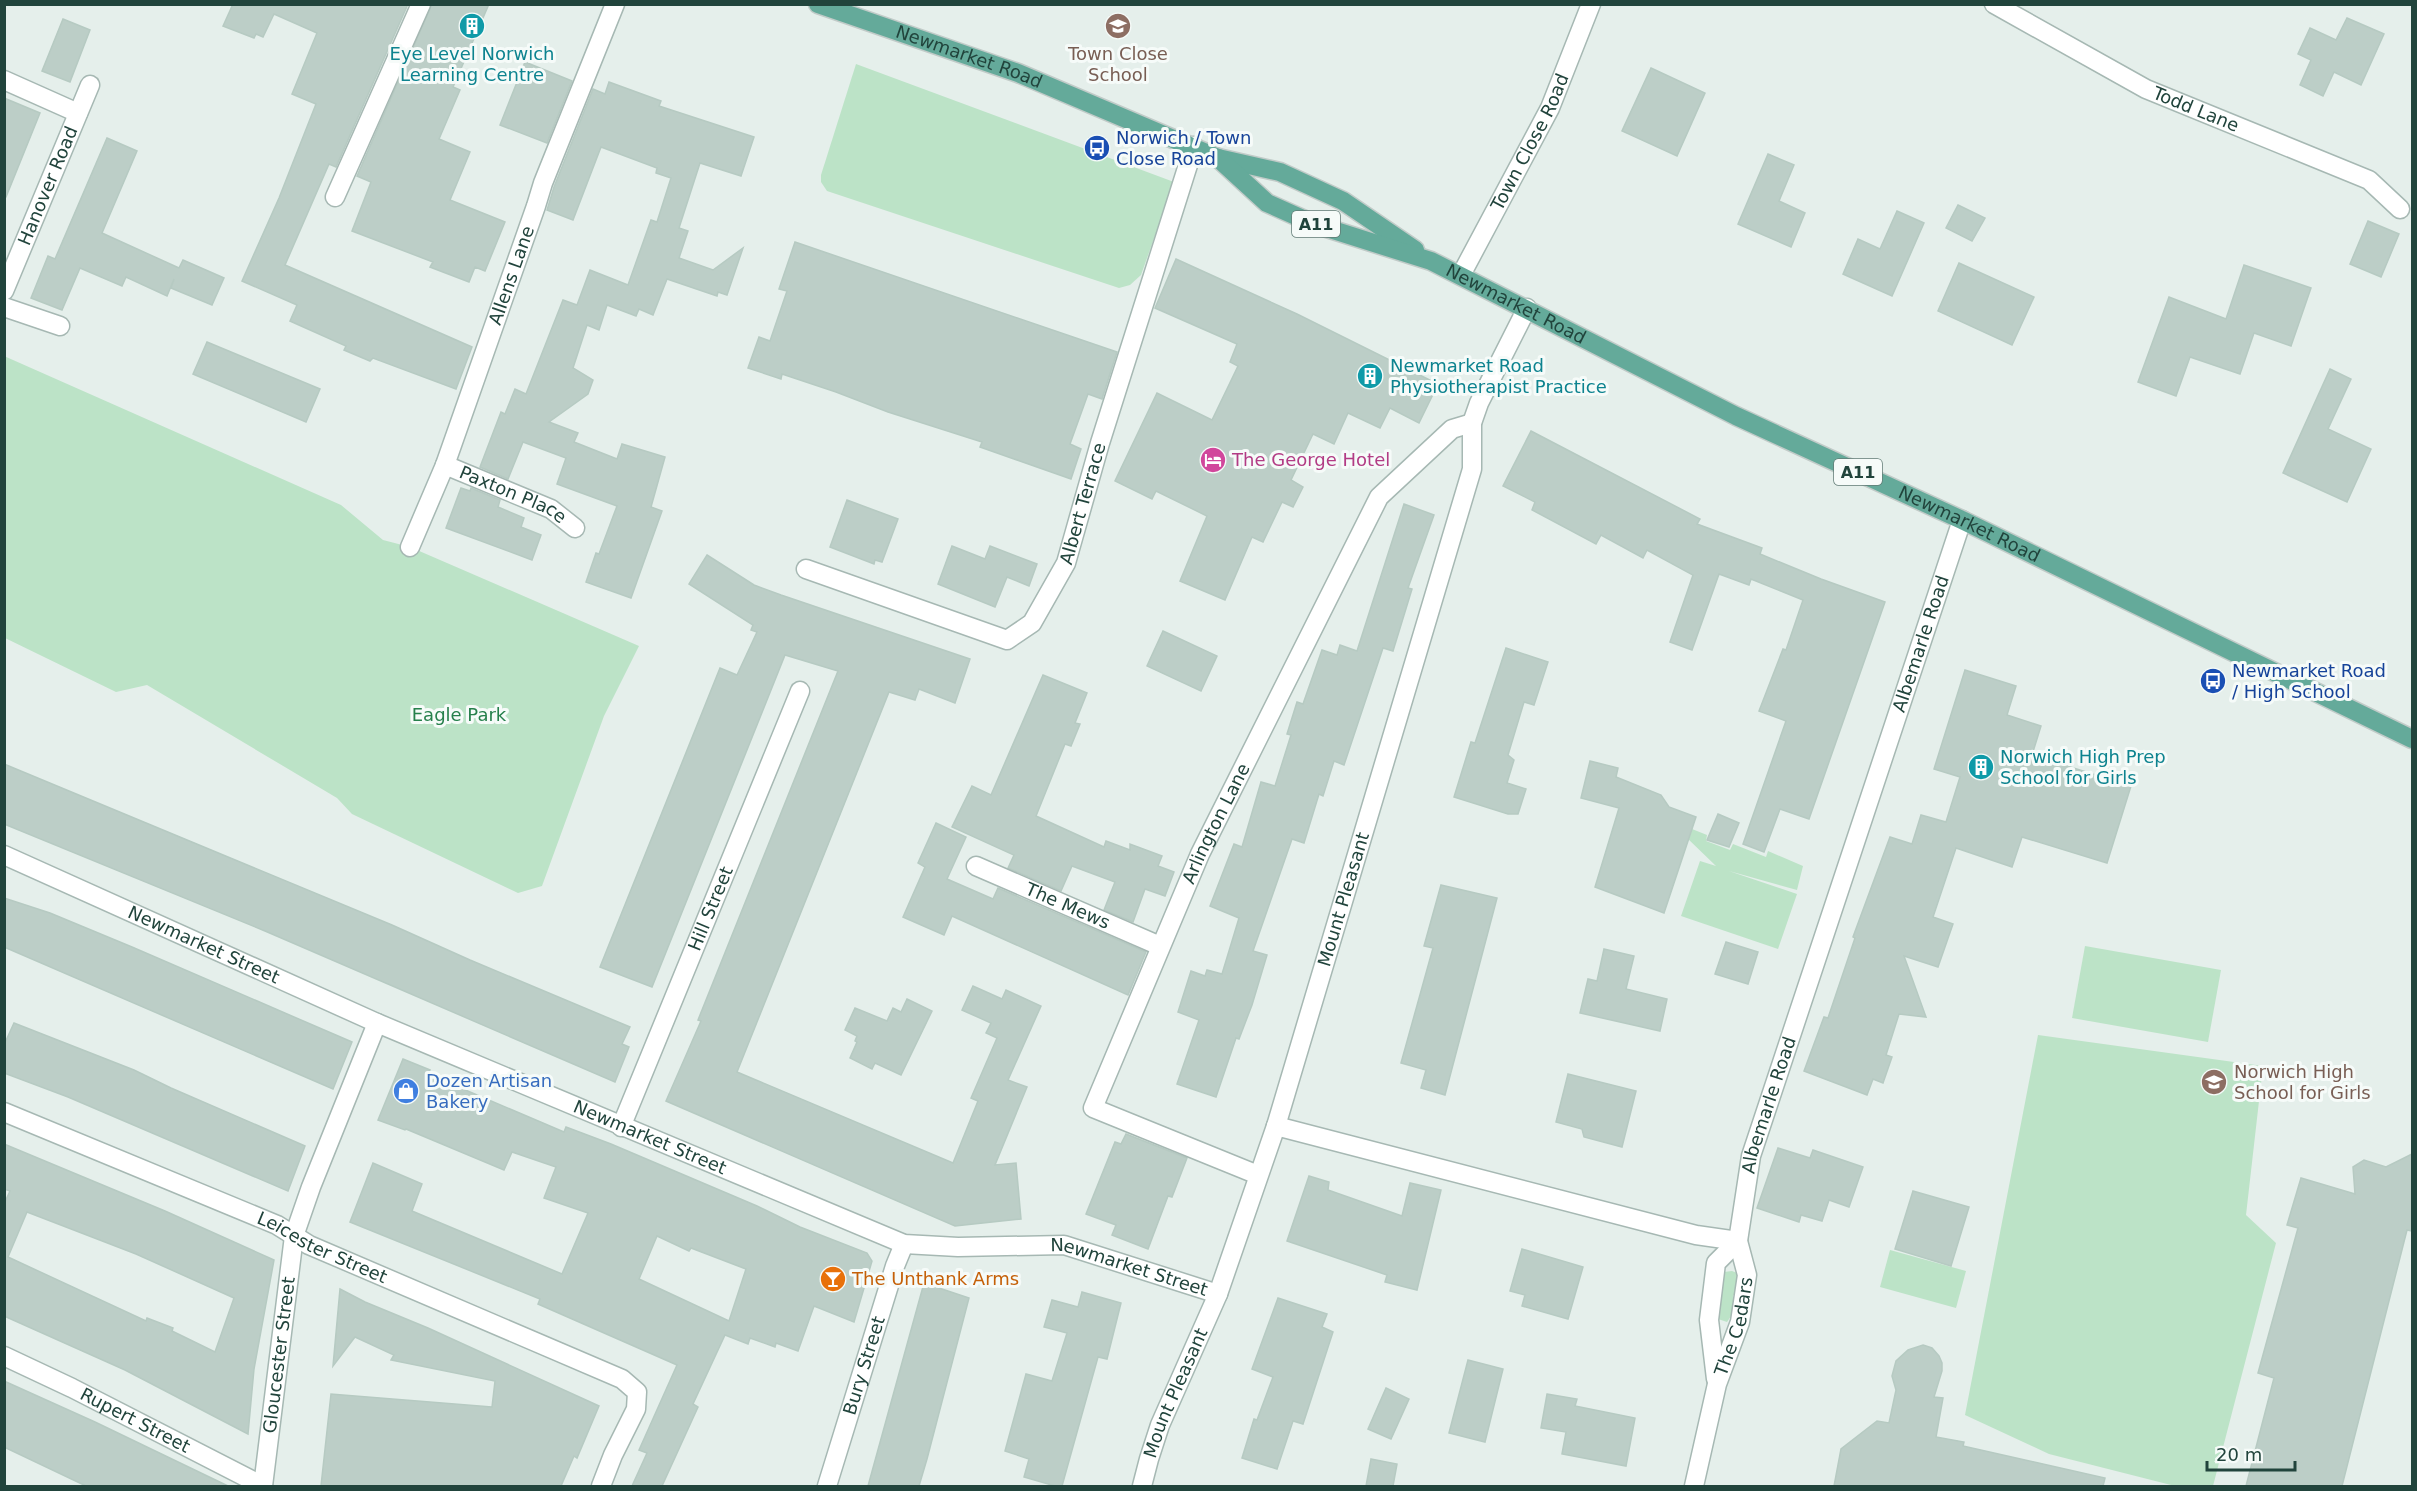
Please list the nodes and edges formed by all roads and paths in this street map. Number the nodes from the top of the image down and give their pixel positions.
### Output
1 (421, 4) edge
2 (615, 4) edge
3 (818, 4) edge
4 (1591, 4) edge
5 (1994, 4) edge
6 (4, 80) edge
7 (90, 85) dead end
8 (78, 113) junction
9 (1194, 146) junction
10 (1218, 158) junction
11 (334, 197) dead end
12 (2400, 209) dead end
13 (1431, 261) junction
14 (1461, 275) junction
15 (4, 291) edge
16 (4, 307) edge
17 (1527, 308) junction
18 (60, 326) dead end
19 (1472, 423) junction
20 (445, 465) junction
21 (1962, 520) junction
22 (575, 528) dead end
23 (410, 547) dead end
24 (806, 569) dead end
25 (800, 691) dead end
26 (2412, 739) edge
27 (4, 855) edge
28 (976, 866) dead end
29 (1160, 946) junction
30 (377, 1023) junction
31 (4, 1112) edge
32 (1276, 1126) junction
33 (621, 1127) junction
34 (1258, 1175) junction
35 (294, 1236) junction
36 (1738, 1241) junction
37 (904, 1244) junction
38 (1218, 1294) junction
39 (4, 1356) edge
40 (1717, 1384) junction
41 (263, 1486) edge
42 (601, 1486) edge
43 (827, 1486) edge
44 (1142, 1486) edge
45 (1694, 1486) edge

1 - 11 street
2 - 20 street, Allens Lane
3 - 9 main road, Newmarket Road / A11
4 - 14 street, Town Close Road
5 - 12 street, Todd Lane
6 - 8 street, Hanover Road
7 - 8 street, Hanover Road
8 - 15 street, Hanover Road
9 - 10 main road, Newmarket Road / A11
9 - 24 street, Albert Terrace
10 - 13 main road, Newmarket Road / A11
10 - 13 main road, Newmarket Road / A11
13 - 14 main road, Newmarket Road / A11
14 - 17 main road, Newmarket Road / A11
16 - 18 street
17 - 19 street, Mount Pleasant
17 - 21 main road, Newmarket Road / A11
19 - 29 street, Arlington Lane
19 - 32 street, Mount Pleasant
20 - 22 street, Paxton Place
20 - 23 street, Allens Lane
21 - 26 main road, Newmarket Road / A11
21 - 36 street, Albemarle Road
25 - 33 street, Hill Street
27 - 30 street, Newmarket Street
28 - 29 street, The Mews
29 - 34 street, Arlington Lane
30 - 33 street, Newmarket Street
30 - 35 street, Gloucester Street
31 - 35 street, Leicester Street
32 - 34 street, Mount Pleasant
32 - 36 street
33 - 37 street, Newmarket Street
34 - 38 street, Mount Pleasant
35 - 41 street, Gloucester Street
35 - 42 street, Leicester Street
36 - 40 street, The Cedars
36 - 40 street, The Cedars
37 - 38 street, Newmarket Street
37 - 43 street, Bury Street
38 - 44 street, Mount Pleasant
39 - 41 street, Rupert Street
40 - 45 street, The Cedars

